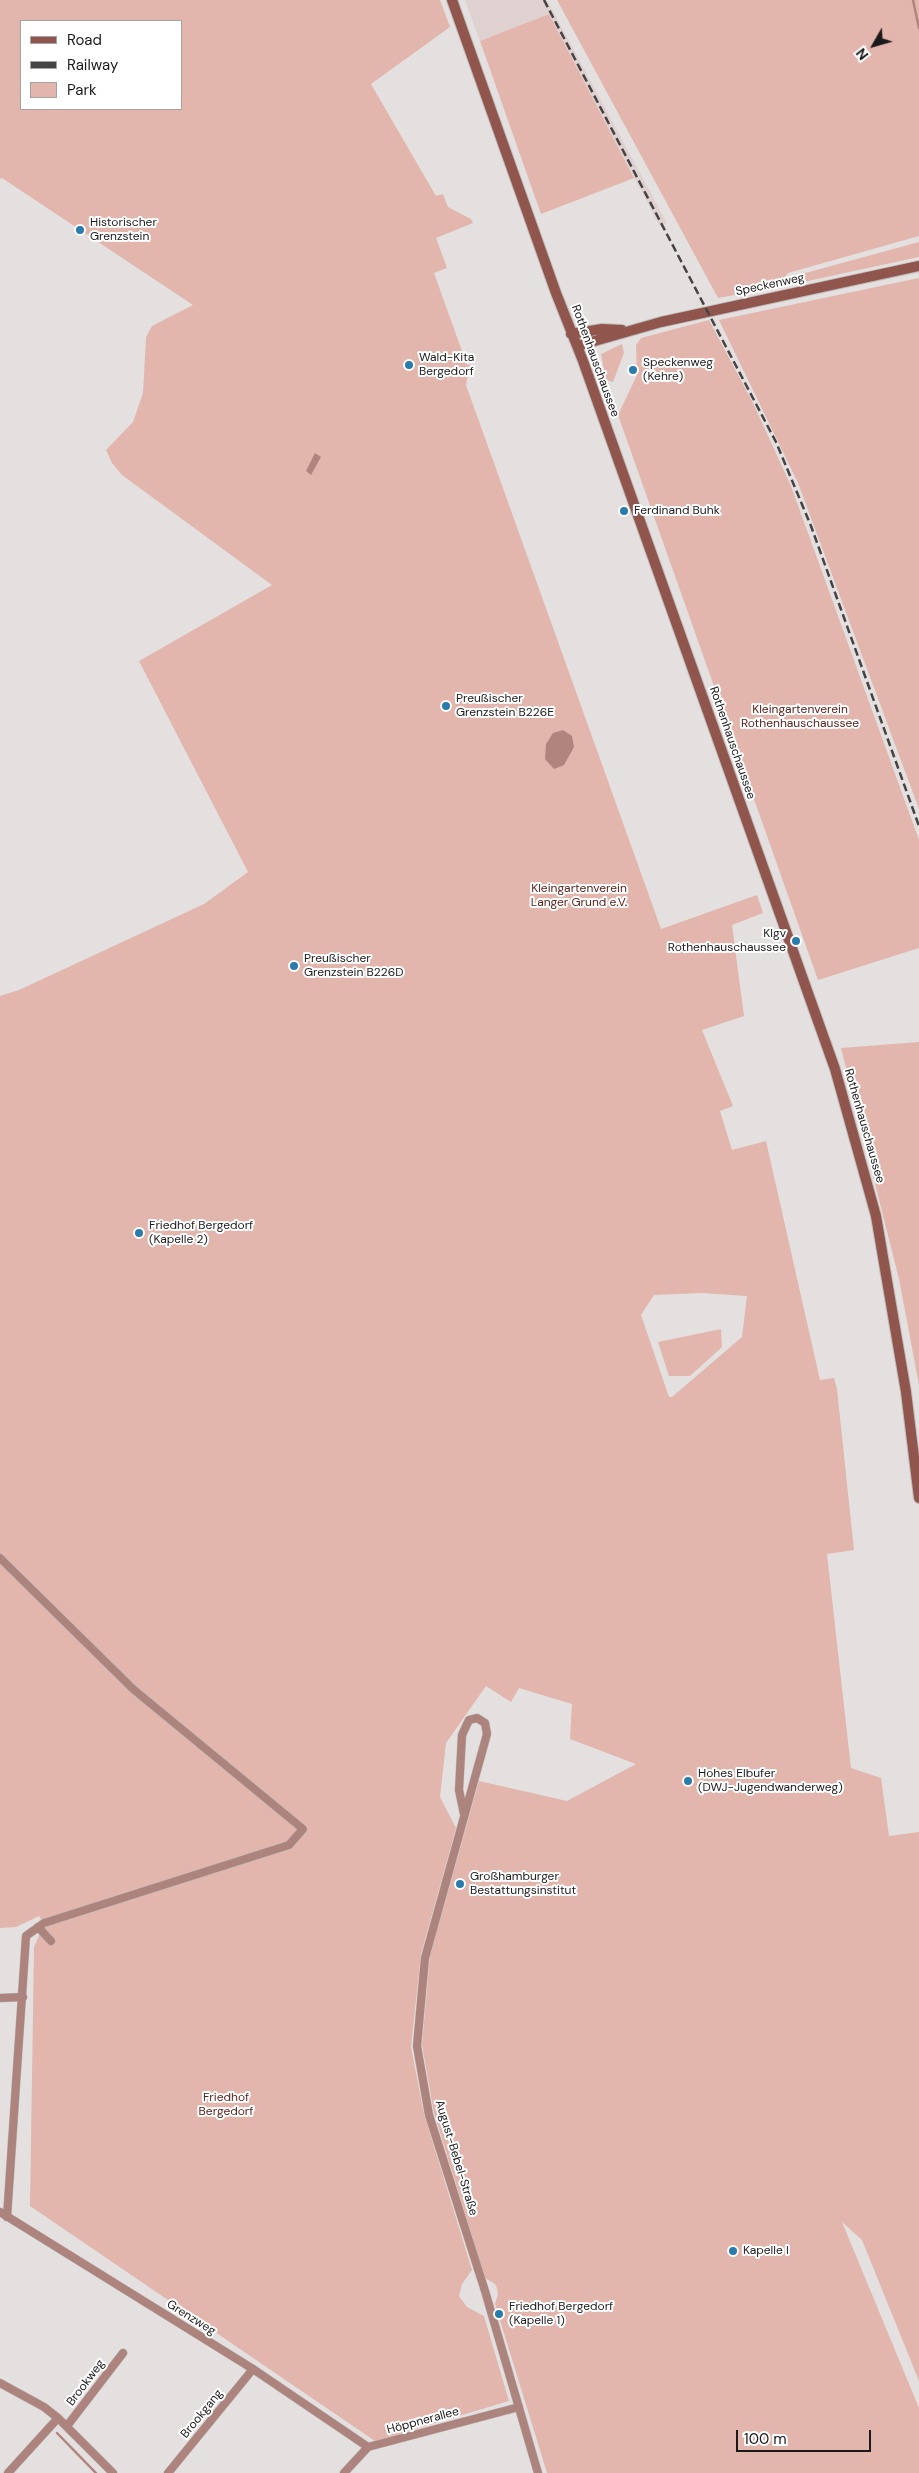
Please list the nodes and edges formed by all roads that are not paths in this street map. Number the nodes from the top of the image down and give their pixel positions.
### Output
1 (452, 0) edge
2 (919, 266) edge
3 (628, 330) junction
4 (571, 334) junction
5 (577, 346) junction
6 (919, 1498) edge
7 (0, 1558) edge
8 (464, 1814) junction
9 (38, 1927) junction
10 (51, 1941) dead end
11 (23, 1997) junction
12 (0, 1998) edge
13 (3, 2214) edge
14 (123, 2353) dead end
15 (253, 2369) junction
16 (0, 2383) edge
17 (519, 2407) junction
18 (58, 2418) junction
19 (67, 2426) junction
20 (368, 2446) junction
21 (8, 2473) edge
22 (113, 2473) edge
23 (168, 2473) edge
24 (344, 2473) edge
25 (538, 2473) edge

1 - 4 main road, Rothenhauschaussee
2 - 3 main road, Speckenweg
3 - 4 main road, Speckenweg
3 - 5 main road, Speckenweg
4 - 5 main road, Rothenhauschaussee
5 - 6 main road, Rothenhauschaussee
7 - 9 street
8 - 8 street, August-Bebel-Straße
8 - 17 street, August-Bebel-Straße
9 - 10 street
9 - 11 street
11 - 12 street
11 - 13 street
13 - 15 street, Grenzweg
14 - 19 street, Brookweg
15 - 20 street, Grenzweg
15 - 23 street, Brookgang
16 - 18 street, Brookweg
17 - 20 street, Höppnerallee
17 - 25 street, August-Bebel-Straße
18 - 19 street, Brookweg
18 - 21 street
19 - 22 street, Brookweg
20 - 24 street

